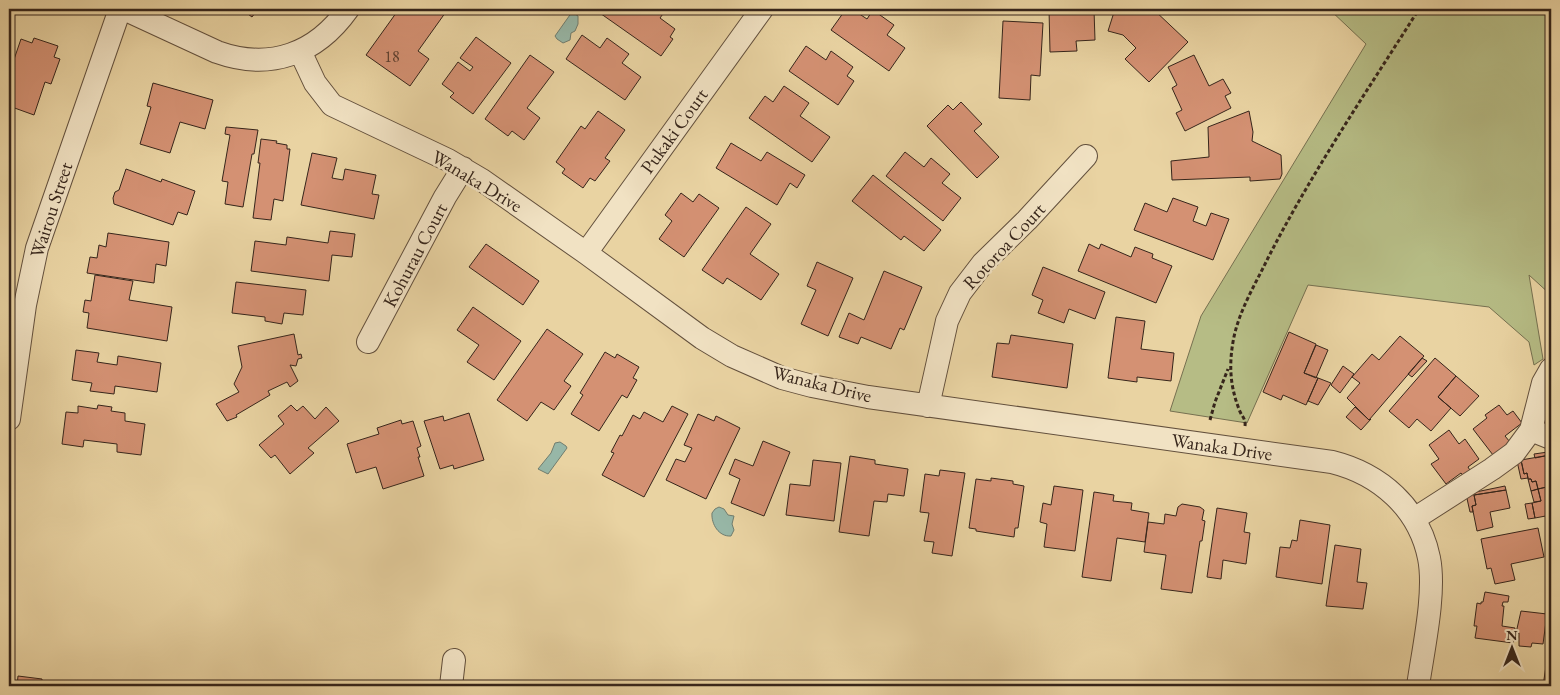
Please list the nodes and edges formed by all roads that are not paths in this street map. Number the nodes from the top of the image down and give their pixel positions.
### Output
1 (120, 9) edge
2 (124, 9) edge
3 (348, 9) edge
4 (762, 9) edge
5 (300, 51) junction
6 (1086, 156) dead end
7 (463, 168) junction
8 (586, 253) junction
9 (368, 342) dead end
10 (1551, 369) edge
11 (928, 406) junction
12 (9, 419) edge
13 (1541, 434) edge
14 (1414, 518) junction
15 (454, 660) dead end
16 (451, 686) edge
17 (1418, 686) edge

1 - 12 street, Wairou Street
2 - 5 street
3 - 5 street
4 - 8 street, Pukaki Court
5 - 7 street, Wanaka Drive
6 - 11 street, Rotoroa Court
7 - 8 street, Wanaka Drive
7 - 9 street, Kohurau Court
8 - 11 street, Wanaka Drive
10 - 13 street
11 - 14 street, Wanaka Drive
13 - 14 street
14 - 17 street, Wanaka Drive
15 - 16 street

